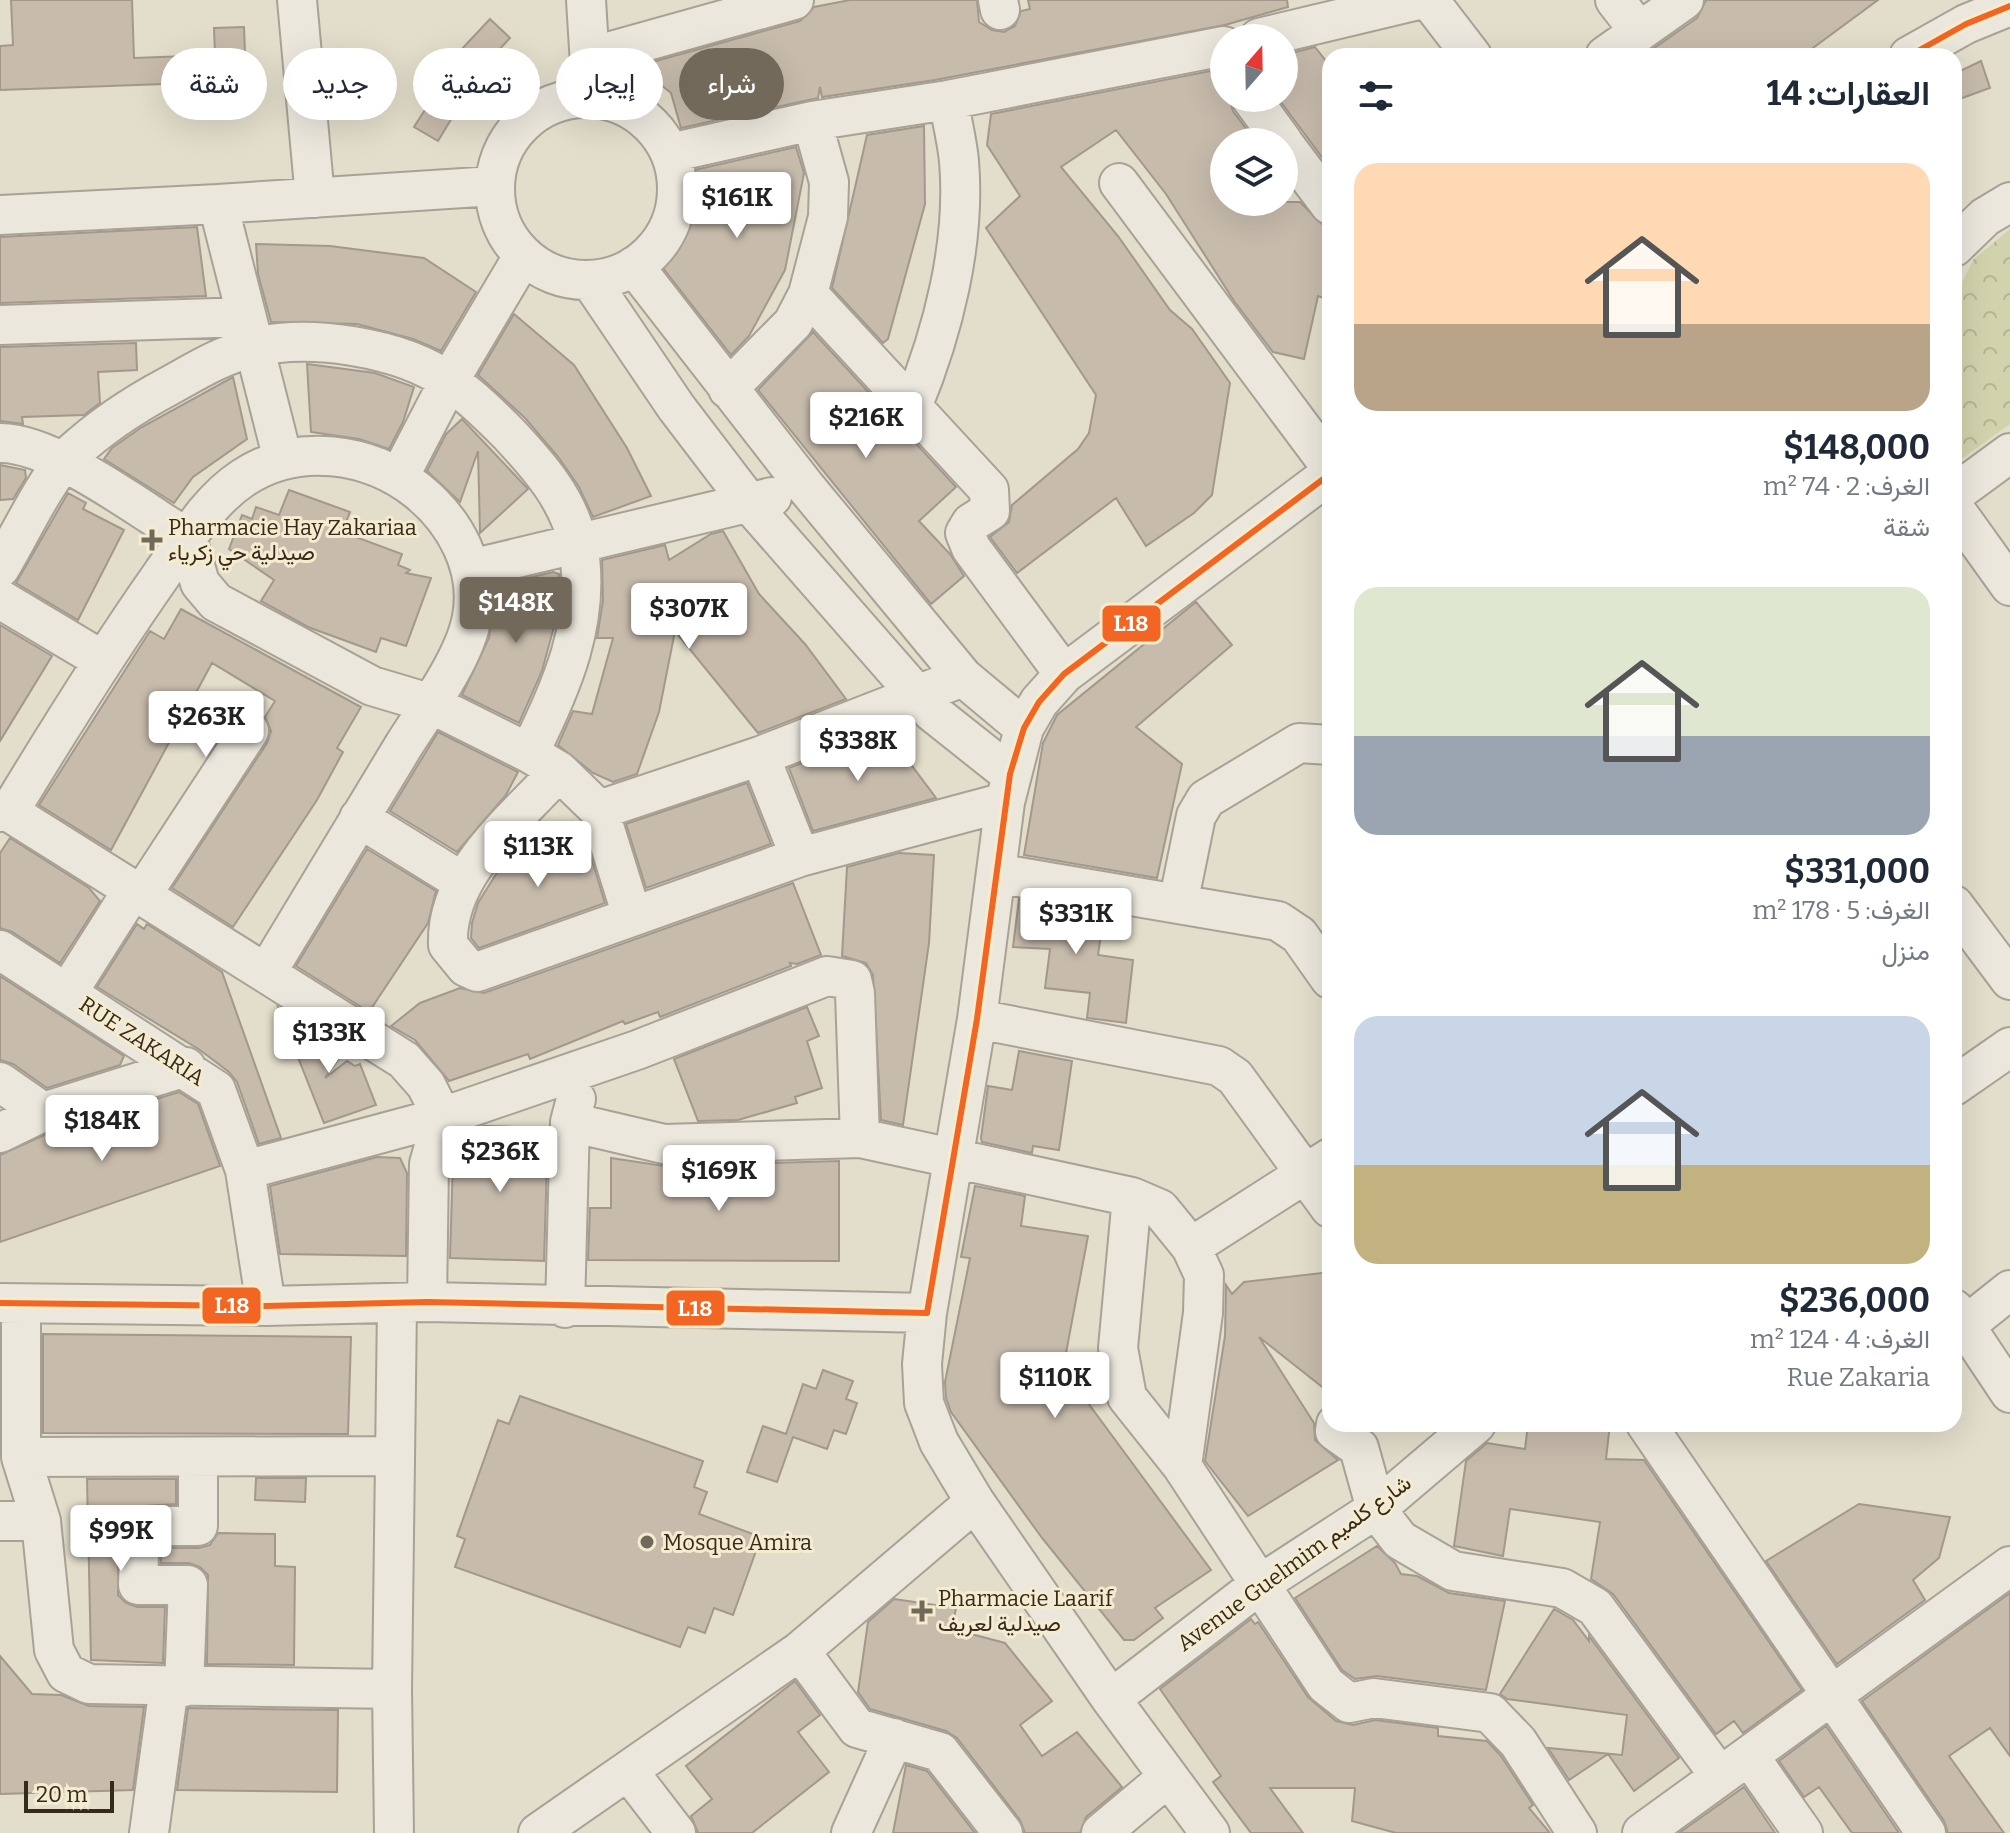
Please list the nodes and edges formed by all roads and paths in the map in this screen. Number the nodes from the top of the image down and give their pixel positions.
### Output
1 (297, 0) edge
2 (586, 0) edge
3 (794, 0) edge
4 (1418, 0) edge
5 (1429, 0) edge
6 (1615, 0) edge
7 (1684, 0) edge
8 (2010, 6) edge
9 (1298, 29) edge
10 (1639, 31) junction
11 (589, 48) edge
12 (622, 48) edge
13 (1466, 48) edge
14 (1616, 48) edge
15 (1923, 48) edge
16 (1210, 54) edge
17 (948, 100) junction
18 (556, 103) edge
19 (644, 120) edge
20 (812, 121) junction
21 (670, 153) junction
22 (1298, 163) edge
23 (1119, 183) dead end
24 (494, 186) junction
25 (1322, 194) edge
26 (315, 198) junction
27 (2010, 202) edge
28 (218, 204) junction
29 (0, 215) edge
30 (1962, 239) edge
31 (522, 258) junction
32 (634, 266) junction
33 (590, 280) junction
34 (808, 294) junction
35 (0, 325) edge
36 (250, 332) junction
37 (449, 381) junction
38 (728, 389) junction
39 (912, 407) junction
40 (0, 443) edge
41 (2010, 453) edge
42 (1322, 455) edge
43 (283, 460) junction
44 (63, 463) junction
45 (399, 477) junction
46 (1322, 480) edge
47 (805, 486) junction
48 (1962, 488) edge
49 (750, 504) junction
50 (1962, 519) edge
51 (187, 538) junction
52 (578, 542) junction
53 (0, 568) edge
54 (471, 569) junction
55 (2010, 586) edge
56 (0, 599) edge
57 (102, 660) junction
58 (1064, 674) junction
59 (963, 677) junction
60 (918, 696) junction
61 (429, 703) junction
62 (1024, 728) junction
63 (249, 731) dead end
64 (1322, 744) edge
65 (760, 756) junction
66 (544, 762) junction
67 (1007, 788) junction
68 (599, 810) junction
69 (4, 812) edge
70 (359, 818) junction
71 (800, 857) junction
72 (996, 873) junction
73 (461, 881) junction
74 (136, 894) junction
75 (1178, 904) junction
76 (632, 916) junction
77 (1962, 916) edge
78 (0, 950) edge
79 (1322, 968) edge
80 (267, 972) junction
81 (2010, 980) edge
82 (68, 992) junction
83 (977, 1019) junction
84 (2010, 1047) edge
85 (186, 1067) junction
86 (583, 1069) junction
87 (1962, 1080) edge
88 (0, 1082) edge
89 (43, 1112) junction
90 (442, 1117) junction
91 (570, 1122) junction
92 (0, 1133) edge
93 (860, 1138) junction
94 (955, 1160) junction
95 (1318, 1166) edge
96 (245, 1170) junction
97 (1132, 1197) junction
98 (1191, 1247) junction
99 (2010, 1290) edge
100 (10, 1303) edge
101 (412, 1304) junction
102 (266, 1306) junction
103 (565, 1308) junction
104 (927, 1313) junction
105 (1962, 1316) edge
106 (1962, 1320) edge
107 (2010, 1393) edge
108 (1336, 1432) edge
109 (1467, 1432) edge
110 (1652, 1432) edge
111 (395, 1456) junction
112 (21, 1457) junction
113 (198, 1459) junction
114 (1182, 1466) junction
115 (975, 1502) junction
116 (1376, 1509) junction
117 (0, 1521) edge
118 (41, 1521) junction
119 (2010, 1566) edge
120 (1259, 1585) junction
121 (800, 1651) junction
122 (177, 1687) junction
123 (392, 1689) junction
124 (1833, 1694) junction
125 (1111, 1699) junction
126 (894, 1738) junction
127 (1734, 1766) junction
128 (629, 1772) junction
129 (1168, 1777) junction
130 (149, 1833) edge
131 (394, 1833) edge
132 (538, 1833) edge
133 (676, 1833) edge
134 (851, 1833) edge
135 (1003, 1833) edge
136 (1101, 1833) edge
137 (1210, 1833) edge
138 (1577, 1833) edge
139 (1642, 1833) edge
140 (1803, 1833) edge
141 (1926, 1833) edge

1 - 26 street
2 - 11 street
3 - 12 street
4 - 9 street
5 - 13 street
6 - 10 street
7 - 10 street
8 - 15 street
10 - 14 street
16 - 17 street
17 - 20 street
17 - 39 street
18 - 24 street
19 - 21 street
20 - 21 street
20 - 34 street
21 - 32 street
22 - 25 street
23 - 42 street
24 - 26 street
24 - 31 street
26 - 28 street
27 - 30 street
28 - 29 street
28 - 36 street
31 - 33 street
31 - 37 street
32 - 33 street
32 - 38 street
33 - 49 street
34 - 38 street
34 - 39 street
35 - 36 street
36 - 37 street
36 - 43 street
36 - 44 street
37 - 45 street
37 - 52 street
38 - 47 street
39 - 58 street
40 - 44 street
41 - 48 street
43 - 45 street
43 - 51 street
44 - 51 street
44 - 53 street
45 - 54 street
46 - 58 street
47 - 49 street
47 - 59 street
49 - 52 street
49 - 60 street
50 - 55 street
51 - 57 street
51 - 61 street
52 - 54 street
52 - 66 street
54 - 61 street
56 - 57 street
57 - 69 street
58 - 62 street
59 - 60 street
59 - 62 street
60 - 65 street
60 - 67 street
61 - 66 street
61 - 70 street
62 - 67 street
63 - 74 street
64 - 75 street
65 - 68 street
65 - 71 street
66 - 68 street
66 - 73 street
67 - 71 street
67 - 72 street
68 - 76 street
69 - 74 street
70 - 73 street
70 - 80 street
71 - 76 street
72 - 75 street
72 - 83 street
73 - 76 street
74 - 80 street
74 - 82 street
75 - 79 street
77 - 81 street
78 - 82 street, RUE ZAKARIA
80 - 90 street
82 - 85 street, RUE ZAKARIA
83 - 94 street
83 - 95 street
84 - 87 street
85 - 89 street
85 - 96 street, RUE ZAKARIA
86 - 90 street
86 - 91 street
86 - 93 street
88 - 89 street
89 - 92 street
90 - 96 street
90 - 101 street
91 - 93 street
91 - 103 street
93 - 94 street
94 - 97 street
94 - 104 street
95 - 98 street
96 - 102 street, RUE ZAKARIA
97 - 98 street
97 - 114 street
98 - 114 street
99 - 105 street
100 - 102 street
100 - 112 street
101 - 102 street
101 - 103 street
101 - 111 street
103 - 104 street
104 - 115 street
106 - 107 street
108 - 116 street
109 - 116 street, Avenue Guelmim شارع كلميم
110 - 124 street
111 - 113 street
111 - 123 street
112 - 113 street
112 - 118 street
113 - 122 street
114 - 120 street
115 - 121 street
115 - 125 street
116 - 120 street, Avenue Guelmim شارع كلميم
116 - 127 street
117 - 118 street
118 - 122 street
119 - 124 street
120 - 125 street, Avenue Guelmim شارع كلميم
120 - 138 street
121 - 126 street
121 - 128 street
122 - 123 street
122 - 130 street
123 - 131 street
124 - 127 street
124 - 141 street
125 - 129 street
126 - 134 street
126 - 135 street
127 - 139 street
127 - 140 street
128 - 132 street
128 - 133 street
129 - 136 street
129 - 137 street

